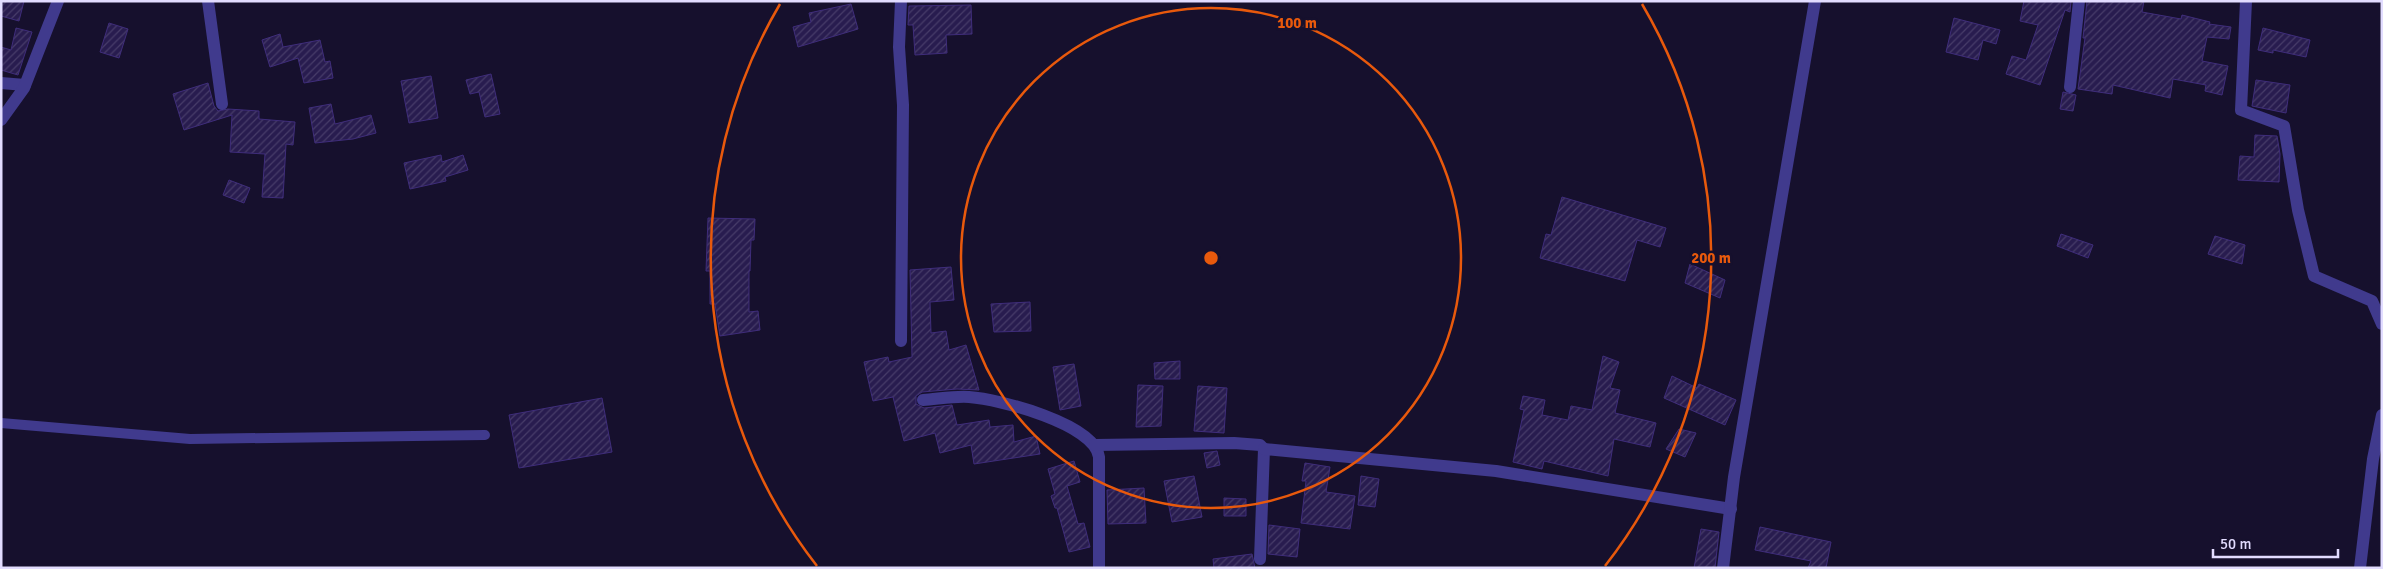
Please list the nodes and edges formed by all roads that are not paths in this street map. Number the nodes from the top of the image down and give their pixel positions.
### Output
1 (58, 1) edge
2 (208, 1) edge
3 (901, 1) edge
4 (1815, 1) edge
5 (2079, 1) edge
6 (2246, 1) edge
7 (1, 83) edge
8 (25, 85) junction
9 (2070, 86) dead end
10 (222, 104) dead end
11 (1, 120) edge
12 (2382, 324) edge
13 (901, 341) dead end
14 (923, 400) dead end
15 (2382, 415) edge
16 (1, 423) edge
17 (485, 435) dead end
18 (1095, 444) junction
19 (1264, 449) junction
20 (1730, 509) junction
21 (1260, 560) dead end
22 (1099, 568) edge
23 (1723, 568) edge
24 (2360, 568) edge

1 - 8 street
2 - 10 street
3 - 13 street
4 - 20 street
5 - 9 street
6 - 12 street
7 - 8 street
8 - 11 street
14 - 18 street
15 - 24 street
16 - 17 lane
18 - 19 street
18 - 22 street
19 - 20 street
19 - 21 street
20 - 23 street

